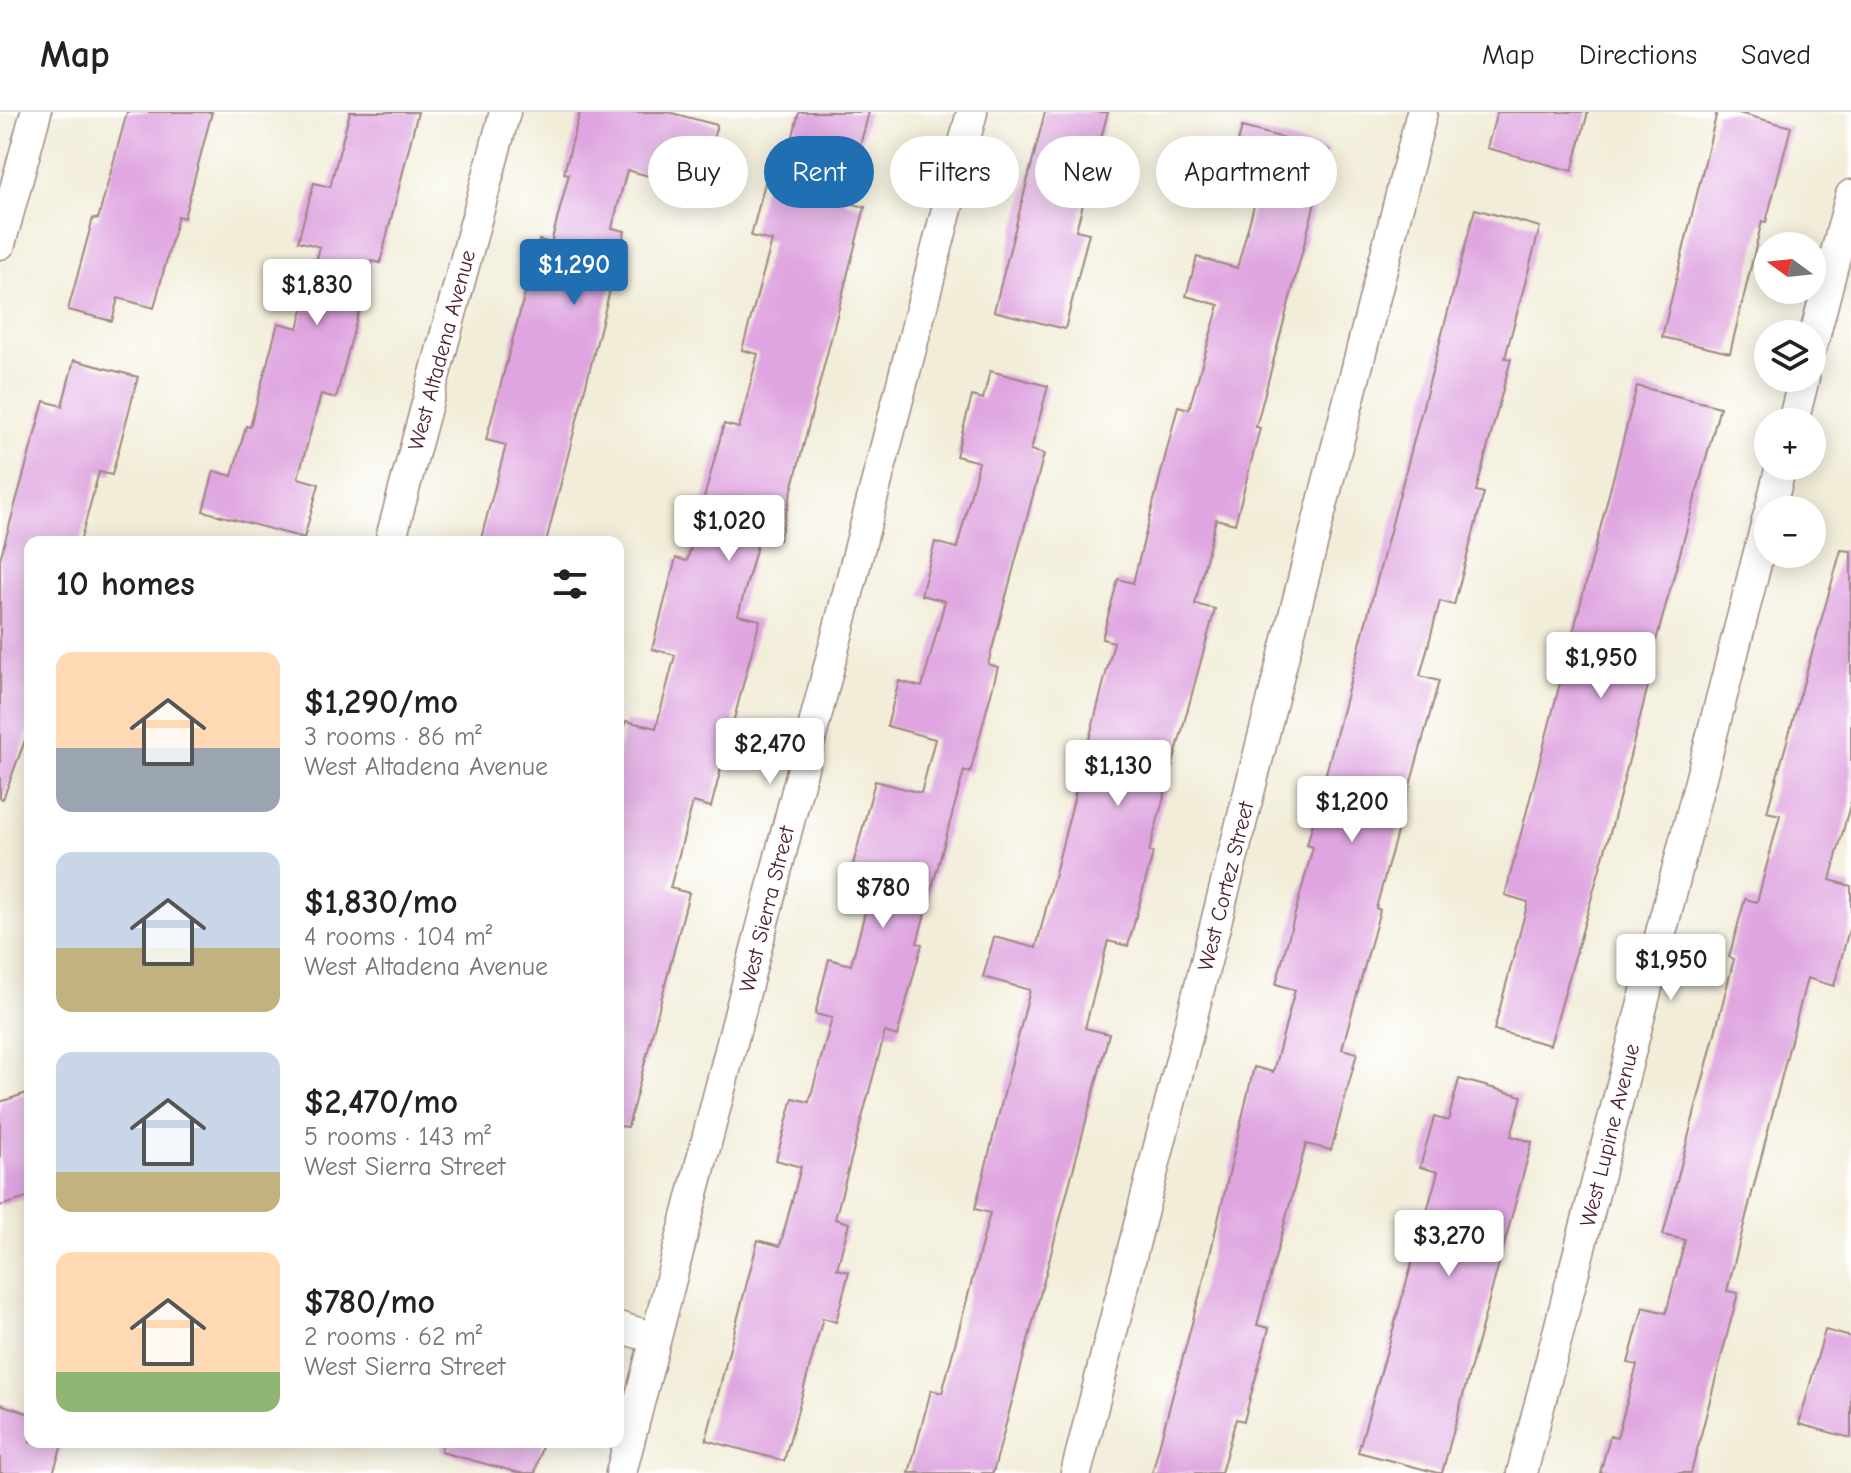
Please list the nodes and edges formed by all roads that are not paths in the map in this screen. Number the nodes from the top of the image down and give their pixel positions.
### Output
1 (36, 112) edge
2 (505, 112) edge
3 (972, 112) edge
4 (1422, 112) edge
5 (1851, 195) edge
6 (0, 244) edge
7 (1819, 320) edge
8 (392, 536) edge
9 (1755, 568) edge
10 (624, 1329) edge
11 (655, 1338) junction
12 (621, 1473) edge
13 (1076, 1473) edge
14 (1522, 1473) edge

1 - 6 street
2 - 8 street, West Altadena Avenue
3 - 11 street, West Sierra Street
4 - 13 street, West Cortez Street
5 - 7 street
9 - 14 street, West Lupine Avenue
10 - 11 street
11 - 12 street, West Sierra Street

